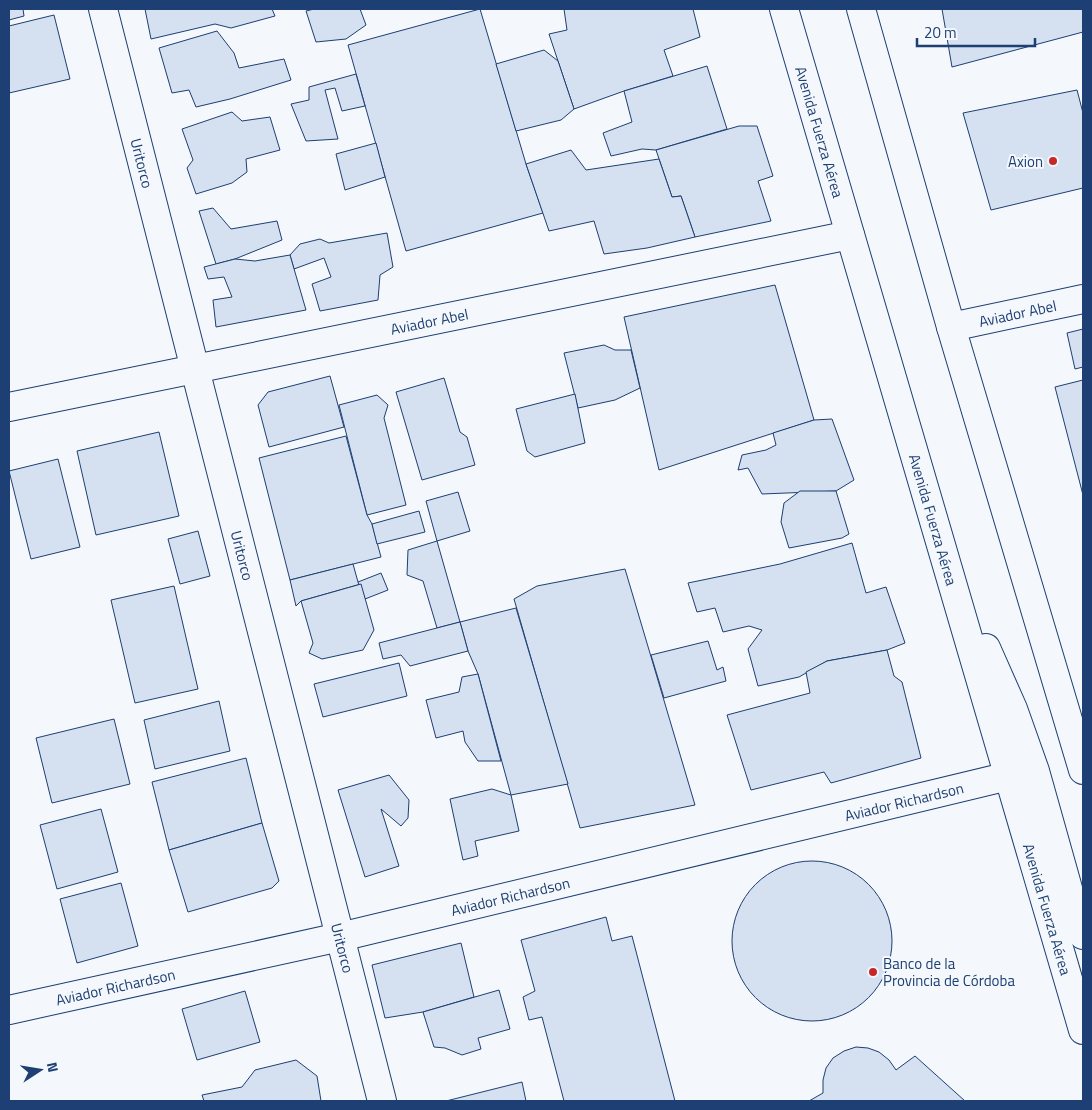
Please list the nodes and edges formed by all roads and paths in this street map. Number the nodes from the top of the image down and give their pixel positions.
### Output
1 (103, 9) edge
2 (784, 9) edge
3 (861, 9) edge
4 (850, 235) junction
5 (1083, 299) edge
6 (951, 327) junction
7 (195, 369) junction
8 (9, 407) edge
9 (942, 548) junction
10 (1083, 770) edge
11 (1009, 776) junction
12 (1083, 935) edge
13 (340, 937) junction
14 (9, 1010) edge
15 (1083, 1030) edge
16 (382, 1101) edge

1 - 7 street, Uritorco
2 - 4 street, Avenida Fuerza Aérea
3 - 6 street
4 - 7 street, Aviador Abel
4 - 9 street, Avenida Fuerza Aérea
5 - 6 street, Aviador Abel
6 - 10 street
7 - 8 street, Aviador Abel
7 - 13 street, Uritorco
9 - 11 street, Avenida Fuerza Aérea
9 - 12 street
11 - 13 street, Aviador Richardson
11 - 15 street, Avenida Fuerza Aérea
13 - 14 street, Aviador Richardson
13 - 16 street, Uritorco

